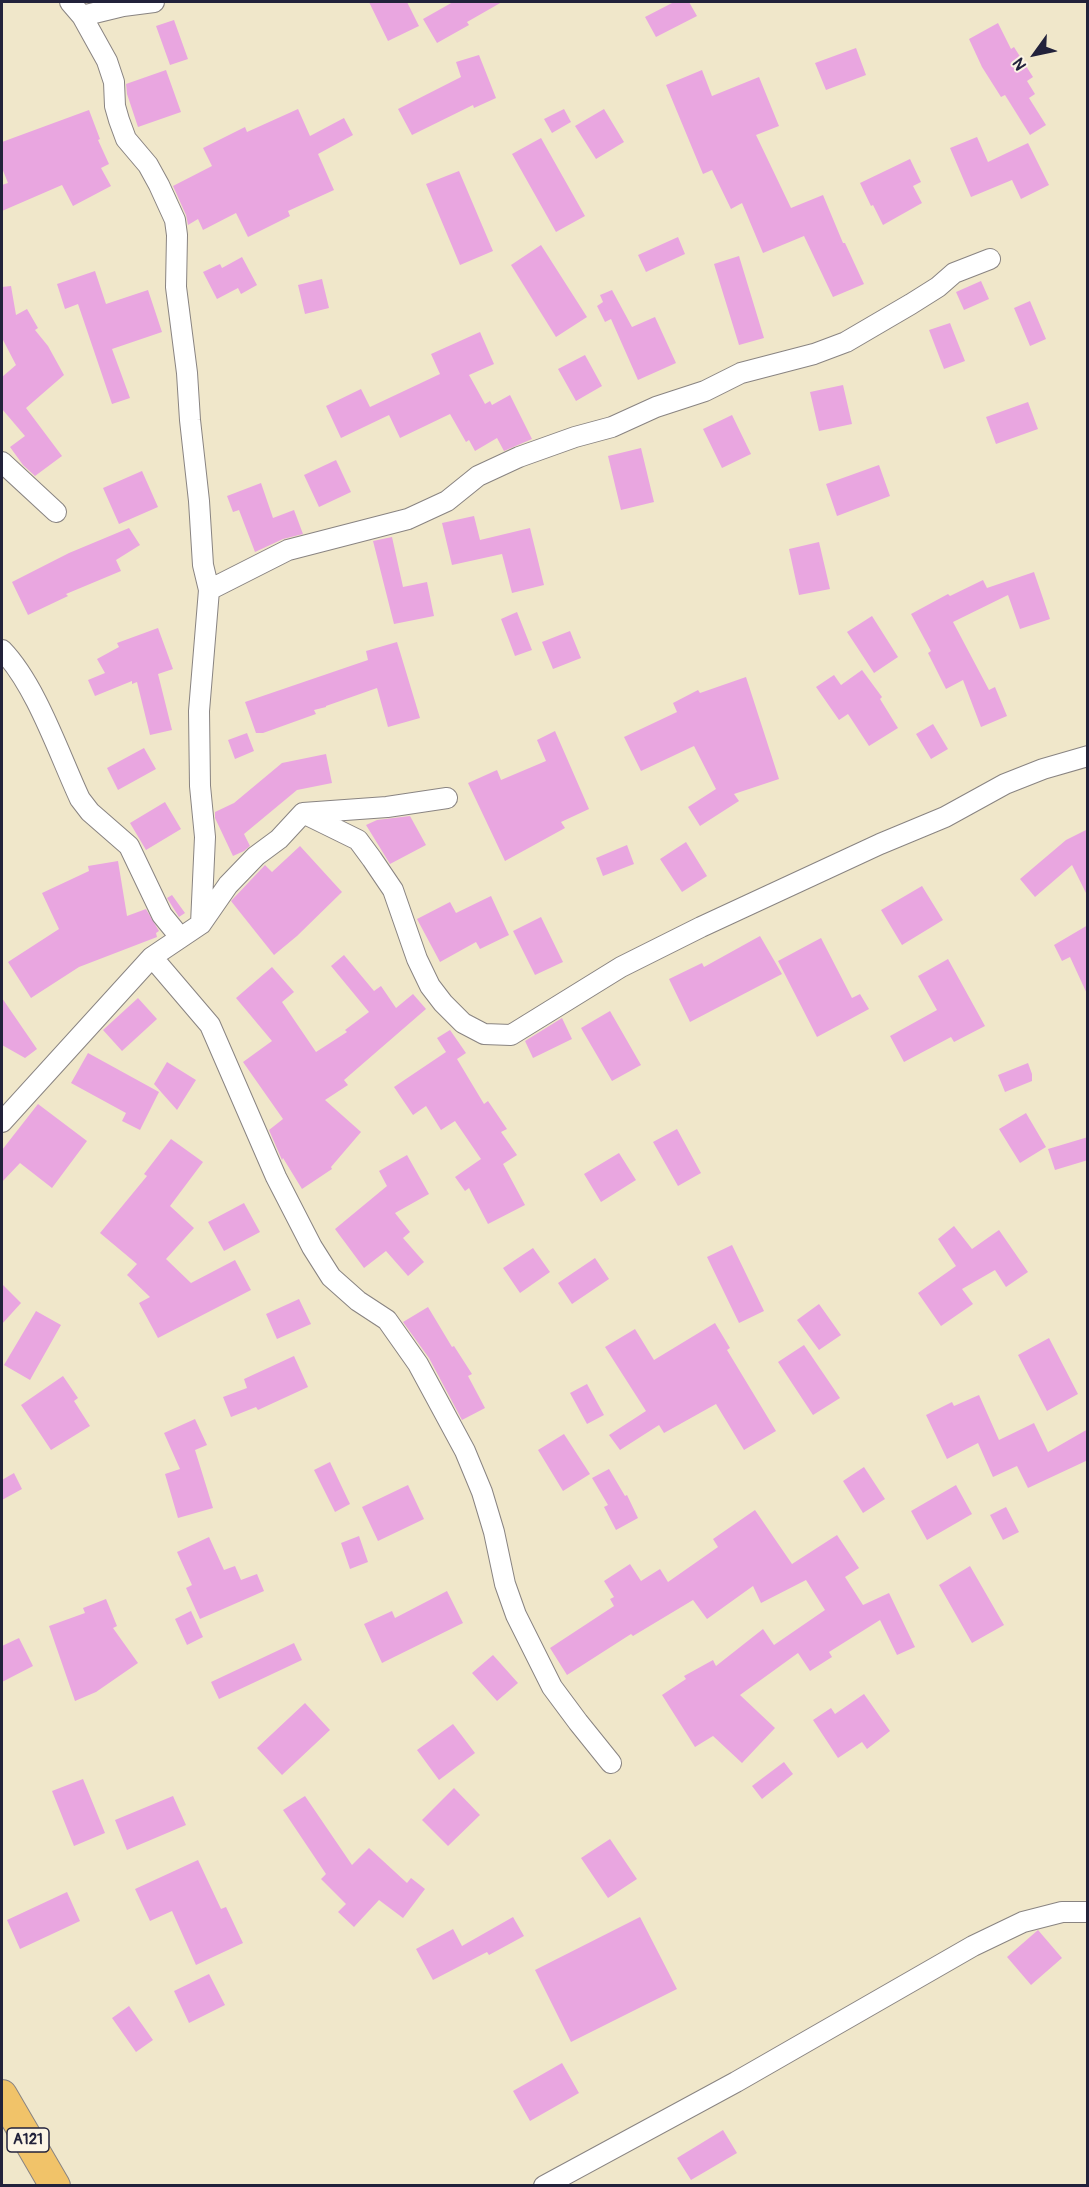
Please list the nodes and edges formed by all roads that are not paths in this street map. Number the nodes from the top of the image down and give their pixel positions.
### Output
1 (154, 2) edge
2 (76, 9) edge
3 (990, 259) dead end
4 (2, 462) edge
5 (56, 512) dead end
6 (208, 590) junction
7 (2, 650) edge
8 (1088, 756) edge
9 (447, 798) dead end
10 (303, 813) junction
11 (201, 924) junction
12 (180, 937) junction
13 (152, 957) junction
14 (2, 1122) edge
15 (611, 1763) dead end
16 (1088, 1912) edge
17 (2, 2095) edge
18 (54, 2186) edge
19 (544, 2186) edge

1 - 2 street
2 - 6 street
3 - 6 street
4 - 5 street
6 - 11 street
7 - 12 street
8 - 10 street
9 - 10 street
10 - 11 street
11 - 12 street
12 - 13 street
13 - 14 street
13 - 15 street
16 - 19 street
17 - 18 main road, A121

